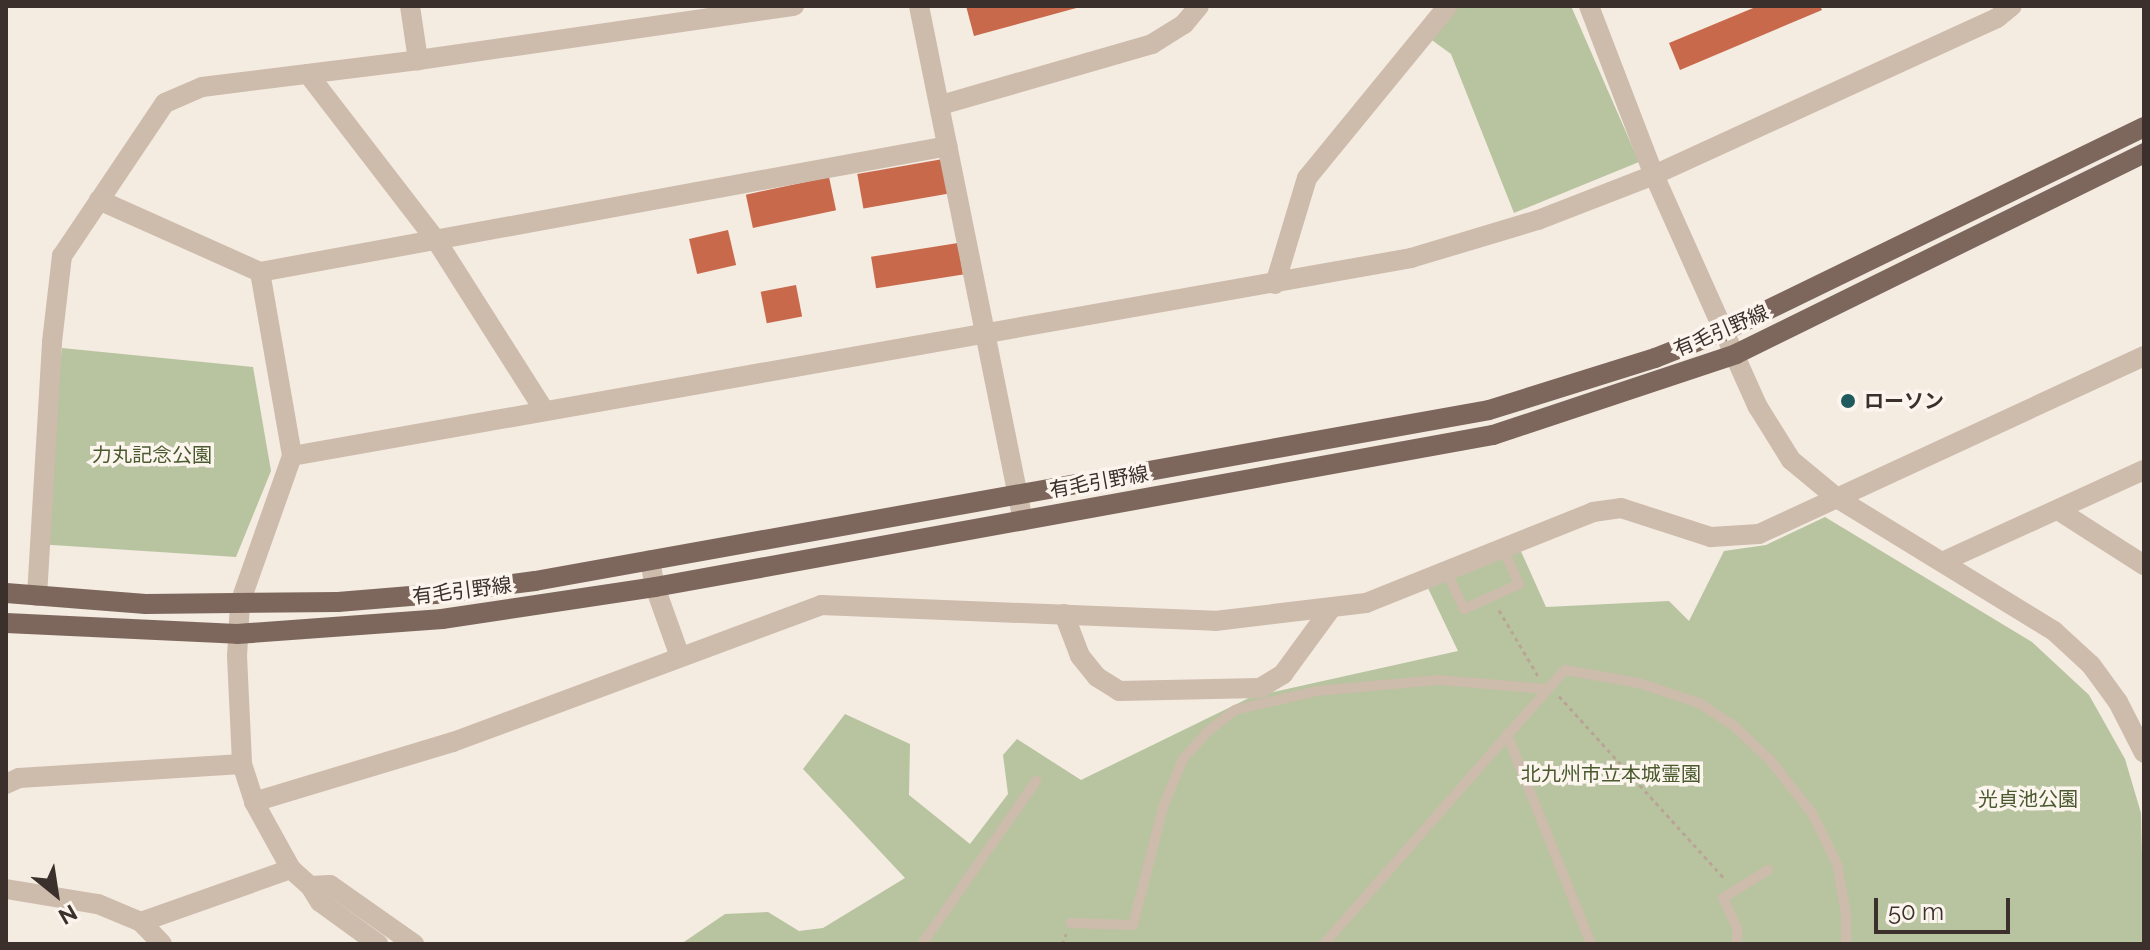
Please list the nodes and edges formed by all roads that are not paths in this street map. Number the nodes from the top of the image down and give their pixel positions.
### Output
1 (410, 6) edge
2 (794, 6) edge
3 (919, 6) edge
4 (1199, 6) edge
5 (1448, 6) edge
6 (1589, 6) edge
7 (2012, 6) edge
8 (418, 60) junction
9 (308, 74) junction
10 (941, 105) junction
11 (2144, 127) edge
12 (948, 146) junction
13 (2144, 153) edge
14 (1654, 175) junction
15 (99, 200) junction
16 (436, 240) junction
17 (260, 272) junction
18 (1275, 284) junction
19 (1724, 331) junction
20 (984, 333) junction
21 (1736, 354) junction
22 (2144, 356) edge
23 (544, 410) junction
24 (292, 456) junction
25 (2144, 470) edge
26 (1018, 493) junction
27 (1837, 498) junction
28 (2058, 510) junction
29 (1023, 521) junction
30 (1503, 548) junction
31 (650, 560) junction
32 (1942, 562) junction
33 (2144, 565) edge
34 (1446, 571) junction
35 (655, 587) junction
36 (6, 593) edge
37 (37, 596) junction
38 (240, 603) junction
39 (1332, 607) junction
40 (1064, 614) junction
41 (6, 623) edge
42 (237, 634) junction
43 (680, 657) junction
44 (1546, 689) junction
45 (1507, 734) junction
46 (2144, 753) edge
47 (242, 764) junction
48 (1036, 781) dead end
49 (6, 784) edge
50 (254, 802) junction
51 (291, 869) junction
52 (1768, 870) dead end
53 (310, 886) junction
54 (6, 889) edge
55 (141, 922) junction
56 (1071, 923) dead end
57 (162, 944) edge
58 (378, 944) edge
59 (414, 944) edge
60 (922, 944) edge
61 (1324, 944) edge
62 (1591, 944) edge
63 (1737, 944) edge
64 (1846, 944) edge

1 - 8 street
2 - 8 street
3 - 10 street
4 - 10 street
5 - 18 street
6 - 14 street
7 - 14 street
8 - 9 street
9 - 15 street
9 - 16 street
10 - 12 street
11 - 19 main road, 有毛引野線
12 - 16 street
12 - 20 street
13 - 21 main road, 有毛引野線
14 - 18 street
14 - 19 street
15 - 17 street
15 - 37 street
16 - 17 street
16 - 23 street
17 - 24 street
18 - 20 street
19 - 21 street
19 - 26 main road, 有毛引野線
20 - 23 street
20 - 26 street
21 - 27 street
21 - 29 main road, 有毛引野線
22 - 27 street
23 - 24 street
24 - 38 street
25 - 28 street
26 - 29 street
26 - 31 main road, 有毛引野線
27 - 30 street
27 - 32 street
28 - 32 street
28 - 33 street
29 - 35 main road, 有毛引野線
30 - 34 street
30 - 34 lane
31 - 35 street
31 - 38 main road, 有毛引野線
32 - 46 street
34 - 39 street
35 - 42 main road, 有毛引野線
35 - 43 street
36 - 37 main road, 有毛引野線
37 - 38 main road, 有毛引野線
38 - 42 street
39 - 40 street
39 - 40 street
40 - 43 street
41 - 42 main road, 有毛引野線
42 - 47 street
43 - 50 street
44 - 45 lane
44 - 56 lane
44 - 64 lane
45 - 61 lane
45 - 62 lane
47 - 49 street
47 - 50 street
48 - 60 lane
50 - 51 street
51 - 53 street
51 - 55 street
52 - 63 lane
53 - 58 street
53 - 59 street
54 - 55 street
55 - 57 street

